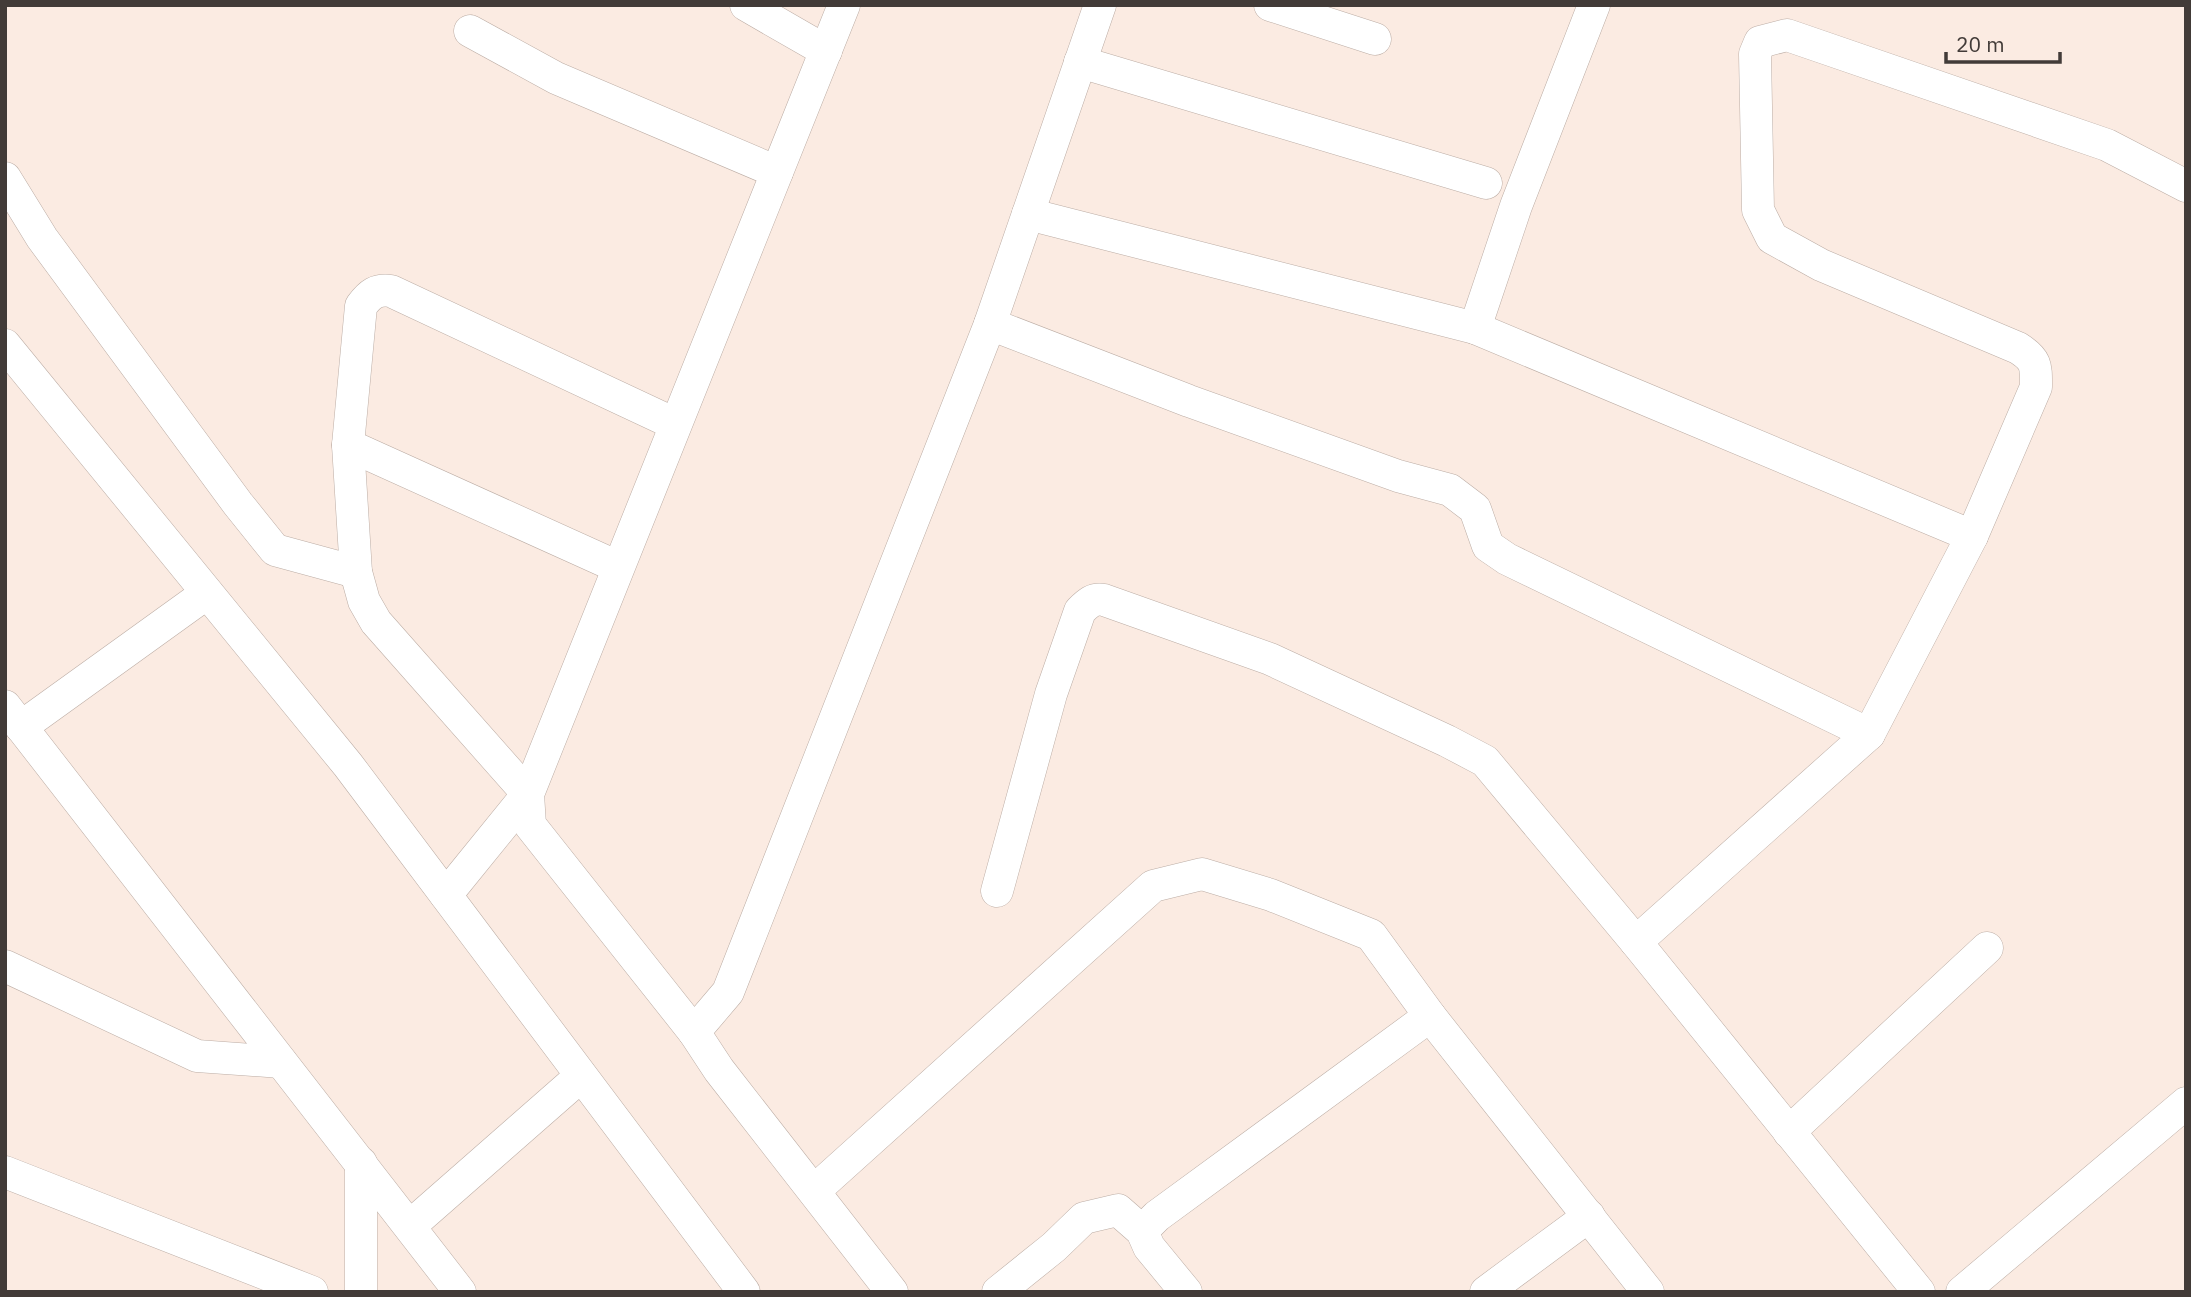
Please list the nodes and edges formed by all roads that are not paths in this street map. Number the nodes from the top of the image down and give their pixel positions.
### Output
1 (746, 5) edge
2 (844, 5) edge
3 (1100, 5) edge
4 (1270, 5) edge
5 (1594, 5) edge
6 (470, 31) dead end
7 (1375, 39) dead end
8 (826, 51) junction
9 (1080, 62) junction
10 (777, 172) junction
11 (5, 178) edge
12 (1486, 183) dead end
13 (2186, 186) edge
14 (1028, 214) junction
15 (990, 324) junction
16 (1475, 328) junction
17 (5, 345) edge
18 (676, 424) junction
19 (348, 445) junction
20 (1972, 536) junction
21 (618, 567) junction
22 (356, 572) junction
23 (208, 593) junction
24 (13, 717) edge
25 (1869, 734) junction
26 (528, 794) junction
27 (997, 891) dead end
28 (446, 895) junction
29 (1636, 942) junction
30 (1987, 948) dead end
31 (5, 966) edge
32 (1430, 1016) junction
33 (694, 1032) junction
34 (281, 1062) junction
35 (581, 1076) junction
36 (2186, 1103) edge
37 (1789, 1132) junction
38 (361, 1163) junction
39 (5, 1172) edge
40 (814, 1191) junction
41 (1589, 1216) junction
42 (410, 1226) junction
43 (1142, 1231) junction
44 (312, 1292) edge
45 (361, 1292) edge
46 (460, 1292) edge
47 (744, 1292) edge
48 (892, 1292) edge
49 (998, 1292) edge
50 (1186, 1292) edge
51 (1486, 1292) edge
52 (1648, 1292) edge
53 (1919, 1292) edge
54 (1962, 1292) edge

1 - 8 street
2 - 8 street
3 - 9 street
4 - 7 street
5 - 16 street
6 - 10 street
8 - 10 street
9 - 12 street
9 - 14 street
10 - 18 street
11 - 22 street
13 - 20 street
14 - 15 street
14 - 16 street
15 - 25 street
15 - 33 street
16 - 20 street
17 - 23 street
18 - 19 street
18 - 21 street
19 - 21 street
19 - 22 street
20 - 25 street
21 - 26 street
22 - 26 street
23 - 24 street
23 - 28 street
24 - 34 street
25 - 29 street
26 - 28 street
26 - 33 street
27 - 29 street
28 - 35 street
29 - 37 street
30 - 37 street
31 - 34 street
32 - 40 street
32 - 41 street
32 - 43 street
33 - 40 street
34 - 38 street
35 - 42 street
35 - 47 street
36 - 54 street
37 - 53 street
38 - 42 street
38 - 45 street
39 - 44 street
40 - 48 street
41 - 51 street
41 - 52 street
42 - 46 street
43 - 49 street
43 - 50 street

